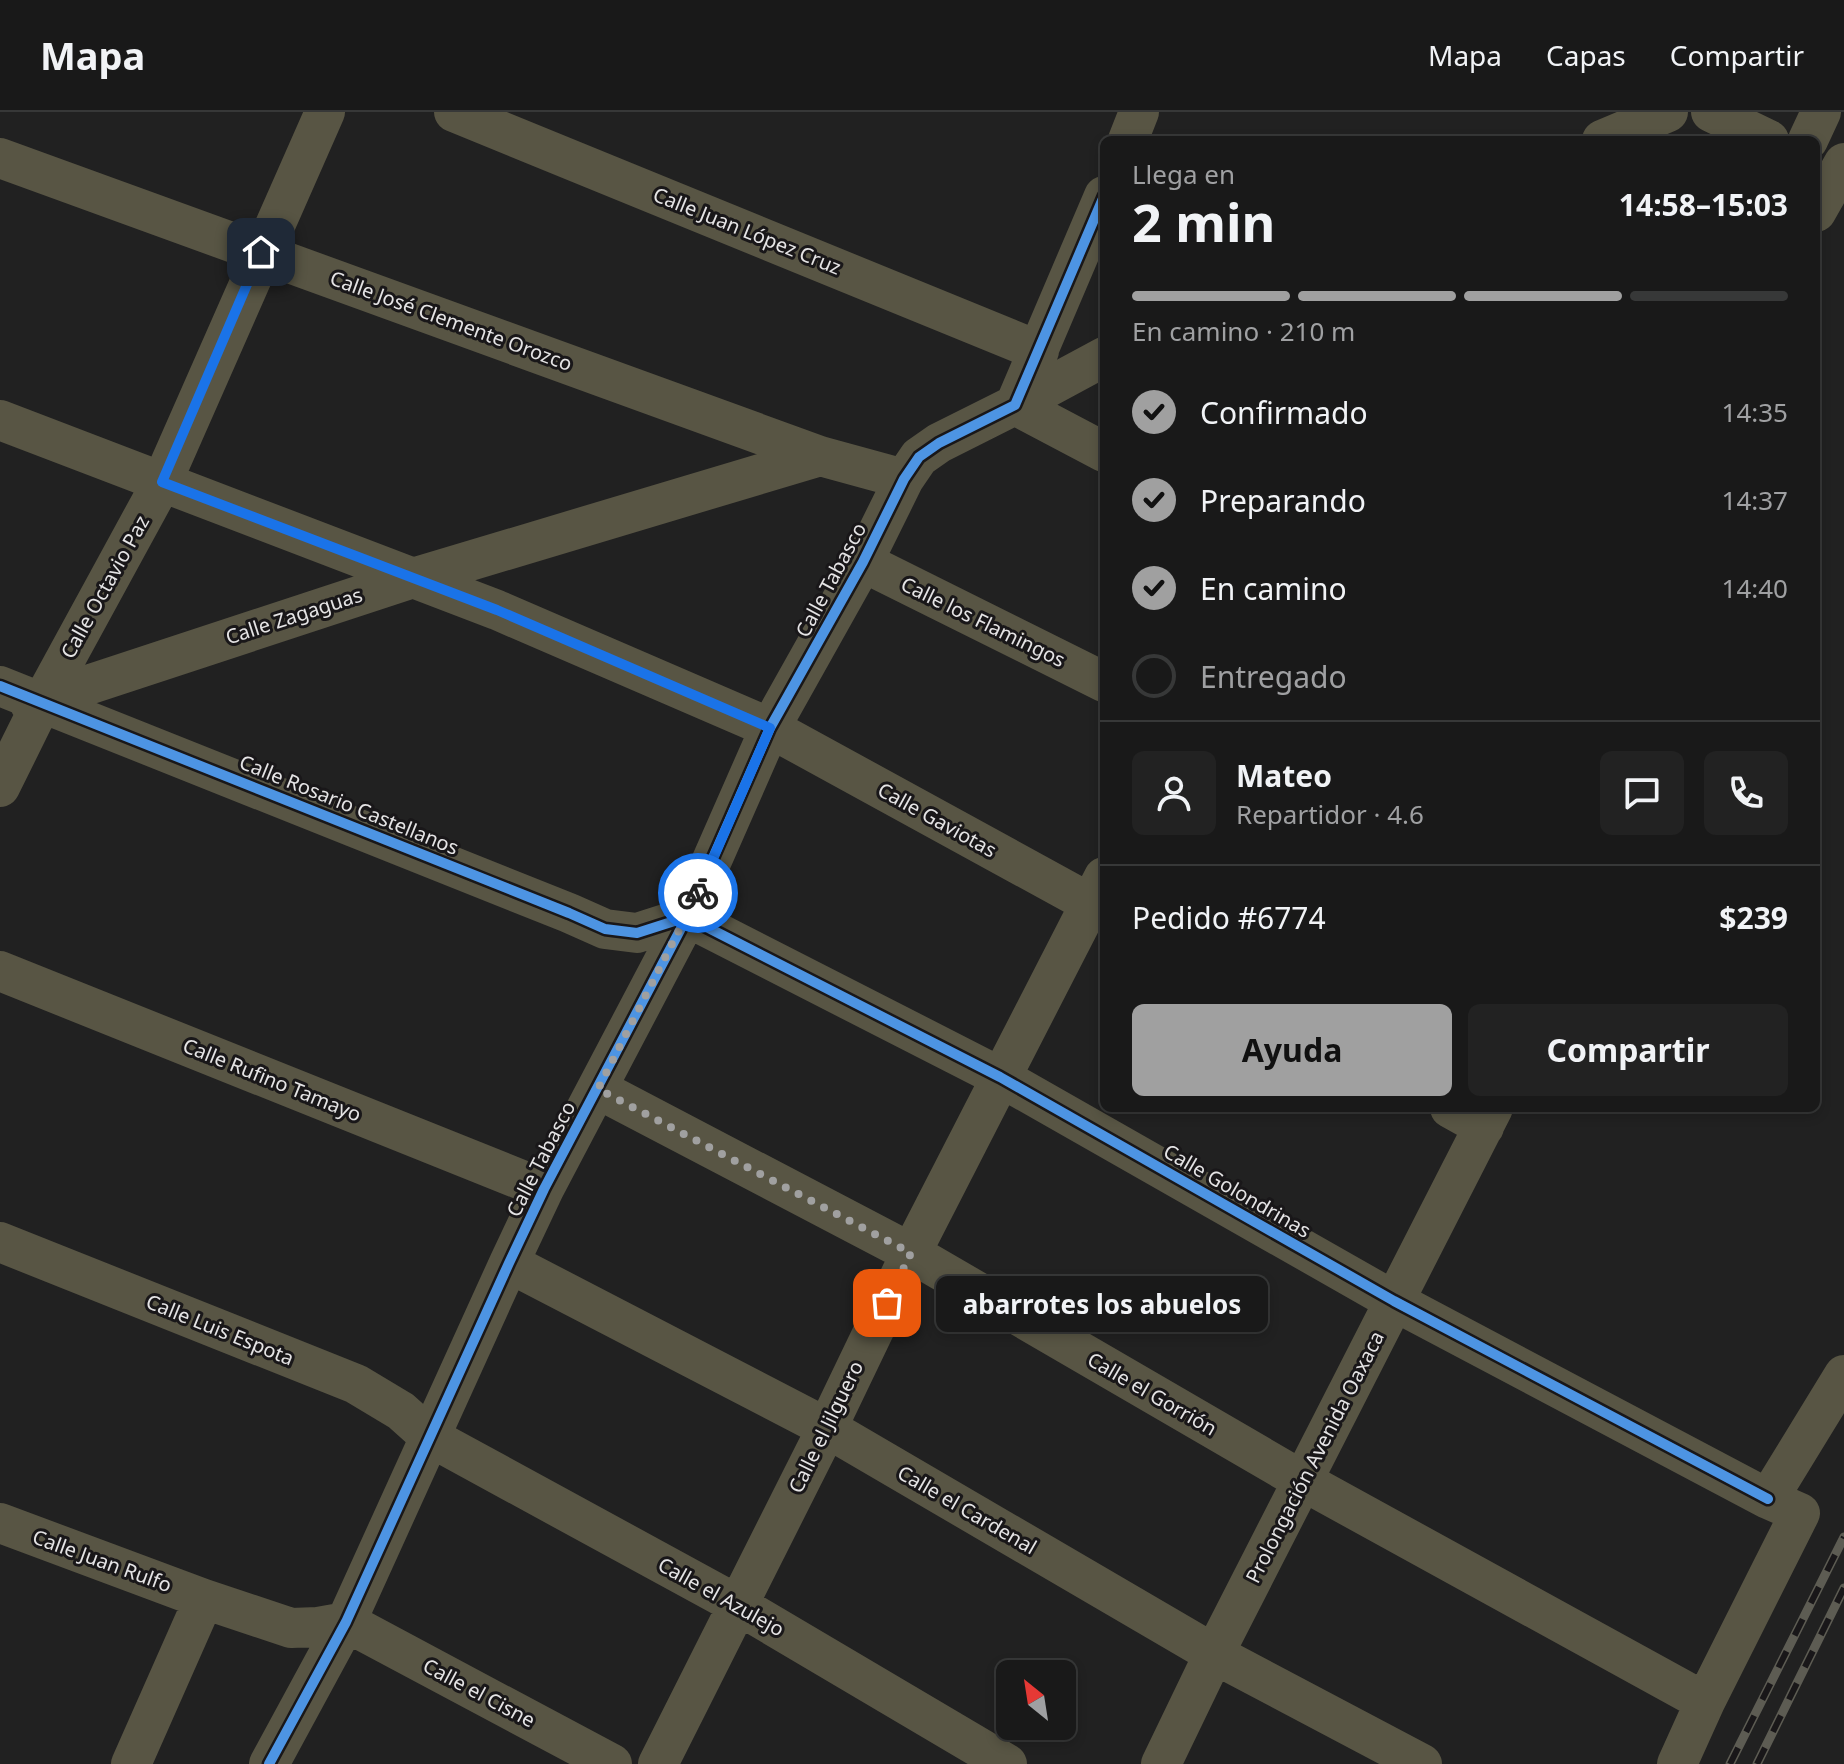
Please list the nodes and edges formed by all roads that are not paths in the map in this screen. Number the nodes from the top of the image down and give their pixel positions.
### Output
1 (325, 112) edge
2 (454, 112) edge
3 (1139, 112) edge
4 (1668, 112) edge
5 (1711, 112) edge
6 (1821, 112) edge
7 (1130, 136) edge
8 (1611, 136) edge
9 (1761, 136) edge
10 (1810, 136) edge
11 (0, 158) edge
12 (1836, 170) edge
13 (1820, 204) edge
14 (1100, 206) edge
15 (261, 252) junction
16 (1039, 351) junction
17 (1100, 359) edge
18 (1015, 405) junction
19 (0, 420) edge
20 (1100, 450) edge
21 (820, 456) junction
22 (904, 479) junction
23 (162, 482) junction
24 (863, 562) junction
25 (413, 578) junction
26 (1100, 680) edge
27 (0, 686) edge
28 (42, 702) junction
29 (0, 712) edge
30 (770, 728) junction
31 (0, 787) edge
32 (1099, 897) edge
33 (687, 917) junction
34 (0, 971) edge
35 (1000, 1077) junction
36 (598, 1089) junction
37 (1476, 1114) edge
38 (544, 1189) junction
39 (0, 1242) edge
40 (911, 1253) junction
41 (509, 1263) junction
42 (1394, 1301) junction
43 (1844, 1375) edge
44 (827, 1428) junction
45 (430, 1437) junction
46 (1303, 1481) junction
47 (1768, 1499) junction
48 (0, 1523) edge
49 (204, 1599) junction
50 (738, 1605) junction
51 (346, 1622) junction
52 (1214, 1654) junction
53 (1705, 1702) junction
54 (131, 1764) edge
55 (269, 1764) edge
56 (612, 1764) edge
57 (658, 1764) edge
58 (1007, 1764) edge
59 (1161, 1764) edge
60 (1422, 1764) edge
61 (1677, 1764) edge

1 - 15 street, Calle Octavio Paz
2 - 16 street, Calle Juan López Cruz
3 - 7 street
4 - 8 street
5 - 9 street
6 - 10 street
11 - 15 street, Calle José Clemente Orozco
12 - 13 street
14 - 16 street
15 - 21 street, Calle José Clemente Orozco
15 - 23 street, Calle Octavio Paz
16 - 18 street
17 - 18 street, Calle Tabasco
18 - 20 street
18 - 22 street, Calle Tabasco
19 - 23 street, Calle Gaviotas
21 - 22 street, Calle José Clemente Orozco
21 - 25 street, Calle Zagaguas
22 - 24 street, Calle Tabasco
23 - 25 street, Calle Gaviotas
23 - 28 street, Calle Octavio Paz
24 - 26 street, Calle los Flamingos
24 - 30 street, Calle Tabasco
25 - 28 street, Calle Zagaguas
25 - 30 street, Calle Gaviotas
27 - 28 street, Calle Rosario Castellanos
28 - 29 street, Calle Zagaguas
28 - 31 street, Calle Octavio Paz
28 - 33 street, Calle Rosario Castellanos
30 - 32 street, Calle Gaviotas
30 - 33 street, Calle Tabasco
32 - 35 street, Calle el Jilguero
33 - 35 street, Calle Golondrinas
33 - 36 street, Calle Tabasco
34 - 38 street, Calle Rufino Tamayo
35 - 40 street, Calle el Jilguero
35 - 42 street, Calle Golondrinas
36 - 38 street, Calle Tabasco
36 - 40 street, Calle el Gorrión
37 - 42 street, Prolongación Avenida Oaxaca
38 - 41 street, Calle Tabasco
39 - 45 street, Calle Luis Espota
40 - 44 street, Calle el Jilguero
40 - 46 street, Calle el Gorrión
41 - 44 street, Calle el Cardenal
41 - 45 street, Calle Tabasco
42 - 46 street, Prolongación Avenida Oaxaca
42 - 47 street, Calle Golondrinas
43 - 47 street
44 - 50 street, Calle el Jilguero
44 - 52 street, Calle el Cardenal
45 - 50 street, Calle el Azulejo
45 - 51 street, Calle Tabasco
46 - 52 street, Prolongación Avenida Oaxaca
46 - 53 street, Calle el Gorrión
47 - 53 street, Calle Golondrinas
48 - 49 street, Calle Juan Rulfo
49 - 51 street, Calle Juan Rulfo
49 - 54 street
50 - 57 street, Calle el Jilguero
50 - 58 street, Calle el Azulejo
51 - 55 street, Calle Tabasco
51 - 56 street, Calle el Cisne
52 - 59 street, Prolongación Avenida Oaxaca
52 - 60 street, Calle el Cardenal
53 - 61 street

